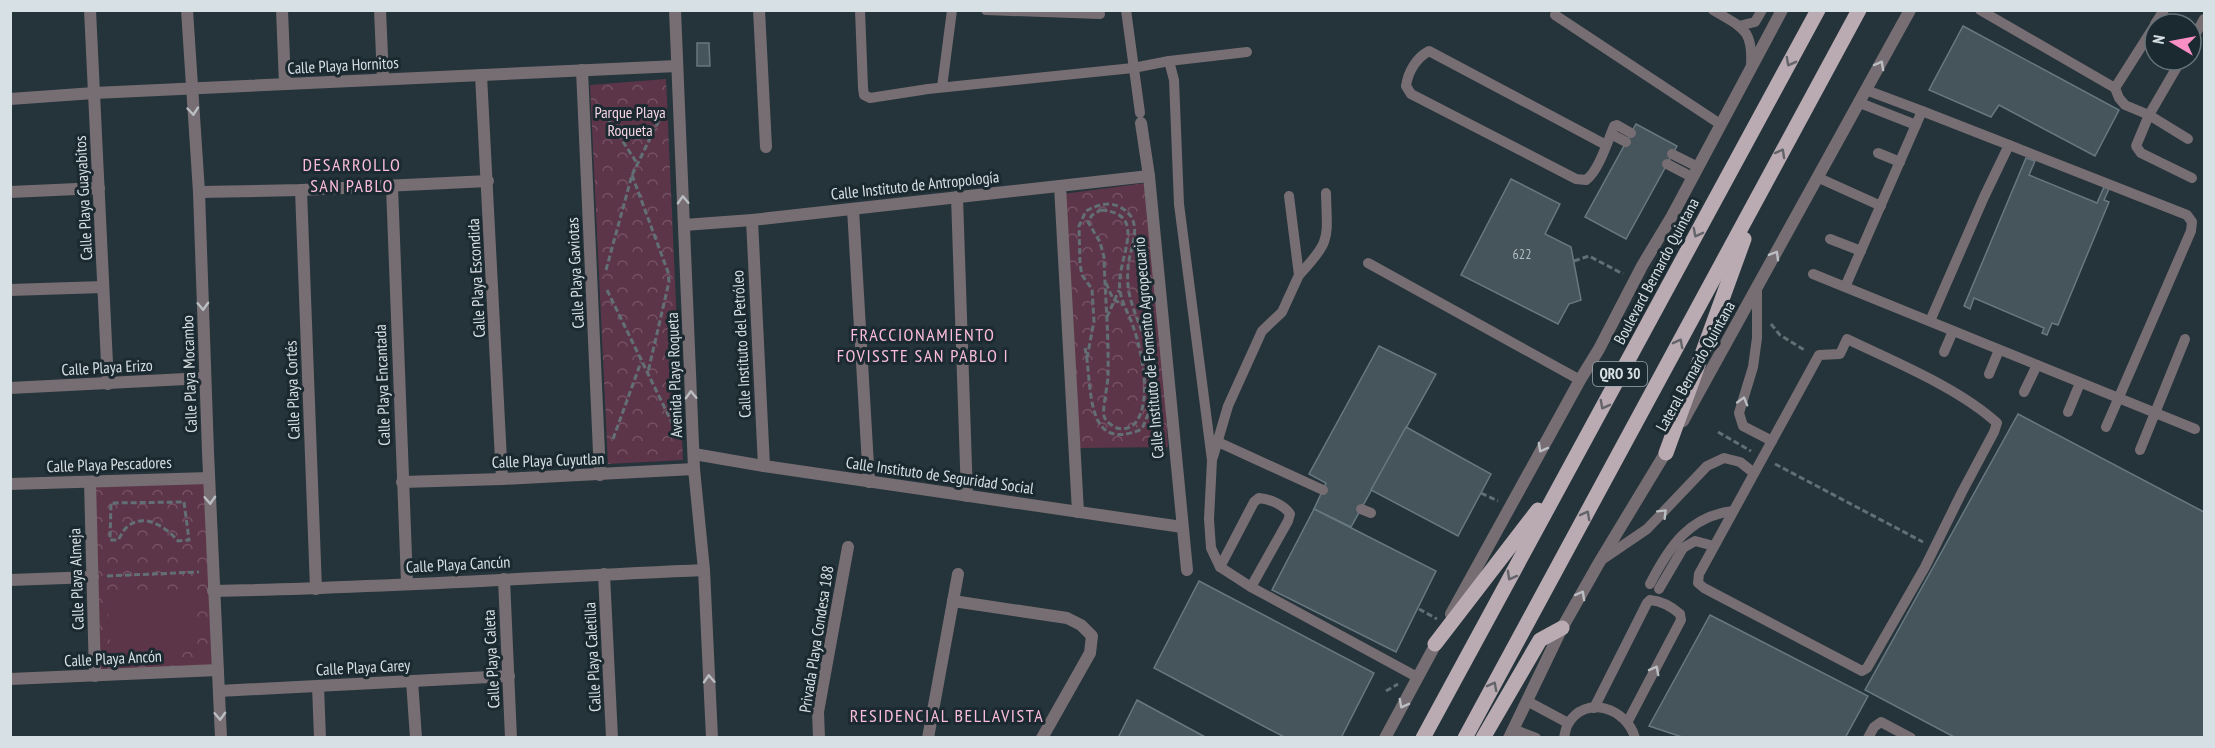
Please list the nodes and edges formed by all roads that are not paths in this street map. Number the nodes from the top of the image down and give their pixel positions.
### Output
1 (90, 10) edge
2 (187, 10) edge
3 (282, 10) edge
4 (380, 10) edge
5 (675, 10) edge
6 (759, 10) edge
7 (860, 10) edge
8 (952, 10) edge
9 (986, 10) edge
10 (1126, 10) edge
11 (1713, 10) edge
12 (1762, 10) edge
13 (1782, 10) edge
14 (1818, 10) edge
15 (1859, 10) edge
16 (1910, 10) edge
17 (1980, 10) edge
18 (1100, 14) dead end
19 (1555, 15) dead end
20 (1739, 26) junction
21 (1247, 52) dead end
22 (2143, 52) edge
23 (1169, 61) junction
24 (677, 66) junction
25 (1751, 67) junction
26 (1133, 68) junction
27 (2173, 72) edge
28 (482, 75) junction
29 (583, 75) junction
30 (383, 79) junction
31 (285, 84) junction
32 (942, 87) junction
33 (2115, 88) junction
34 (191, 89) junction
35 (1866, 90) junction
36 (94, 93) junction
37 (10, 99) edge
38 (1860, 103) junction
39 (1922, 111) junction
40 (2149, 116) junction
41 (1140, 118) joint
42 (1720, 124) junction
43 (1916, 125) junction
44 (1629, 138) dead end
45 (1609, 139) junction
46 (2188, 139) dead end
47 (2009, 145) junction
48 (766, 147) dead end
49 (1878, 153) dead end
50 (1669, 159) dead end
51 (1900, 162) junction
52 (1695, 172) junction
53 (1149, 176) junction
54 (1819, 178) junction
55 (2192, 178) dead end
56 (488, 181) junction
57 (392, 186) junction
58 (1060, 186) junction
59 (99, 188) junction
60 (1762, 189) junction
61 (301, 190) junction
62 (10, 192) edge
63 (199, 192) junction
64 (1326, 193) dead end
65 (1289, 195) dead end
66 (957, 197) junction
67 (1881, 206) junction
68 (853, 209) junction
69 (752, 220) junction
70 (684, 225) junction
71 (1830, 238) dead end
72 (1861, 251) junction
73 (1368, 263) dead end
74 (1299, 274) junction
75 (1813, 274) dead end
76 (103, 287) junction
77 (1845, 287) junction
78 (1756, 288) junction
79 (10, 290) edge
80 (1929, 321) junction
81 (1953, 331) junction
82 (2185, 339) dead end
83 (1999, 350) junction
84 (1944, 352) dead end
85 (2037, 365) junction
86 (1989, 374) dead end
87 (205, 378) junction
88 (1580, 380) junction
89 (2080, 383) junction
90 (108, 384) junction
91 (10, 388) edge
92 (2024, 392) dead end
93 (2119, 398) junction
94 (2068, 412) dead end
95 (2155, 413) junction
96 (2106, 428) dead end
97 (2195, 429) dead end
98 (1772, 441) junction
99 (1218, 442) junction
100 (2140, 450) dead end
101 (1666, 453) junction
102 (694, 454) junction
103 (1212, 460) junction
104 (764, 466) junction
105 (694, 469) junction
106 (1567, 472) junction
107 (1754, 473) junction
108 (600, 475) junction
109 (209, 478) junction
110 (502, 479) junction
111 (90, 482) junction
112 (402, 482) junction
113 (869, 482) junction
114 (10, 484) edge
115 (1323, 490) dead end
116 (967, 496) junction
117 (1733, 511) junction
118 (1078, 512) junction
119 (1182, 527) junction
120 (1714, 546) junction
121 (848, 547) dead end
122 (1600, 561) junction
123 (1220, 567) junction
124 (705, 570) junction
125 (1187, 570) dead end
126 (604, 574) junction
127 (958, 574) dead end
128 (93, 577) junction
129 (504, 579) junction
130 (10, 580) edge
131 (407, 583) junction
132 (1251, 587) junction
133 (316, 589) junction
134 (213, 591) junction
135 (953, 601) junction
136 (1562, 628) junction
137 (1435, 644) junction
138 (218, 670) junction
139 (95, 676) junction
140 (509, 676) junction
141 (1417, 677) junction
142 (10, 680) edge
143 (412, 681) junction
144 (318, 686) junction
145 (219, 691) junction
146 (1527, 701) junction
147 (1594, 708) junction
148 (1628, 722) junction
149 (1568, 723) junction
150 (1511, 734) edge
151 (221, 738) edge
152 (320, 738) edge
153 (416, 738) edge
154 (511, 738) edge
155 (612, 738) edge
156 (712, 738) edge
157 (819, 738) edge
158 (928, 738) edge
159 (1042, 738) edge
160 (1385, 738) edge
161 (1423, 738) edge
162 (1465, 738) edge
163 (1483, 738) edge
164 (1536, 738) edge
165 (1564, 738) edge
166 (1635, 738) edge
167 (1868, 738) edge
168 (1911, 738) edge

1 - 36 street, Calle Playa Guayabitos
2 - 34 street, Calle Playa Mocambo
3 - 31 street
4 - 30 street
5 - 24 street, Avenida Playa Roqueta
6 - 48 street
7 - 32 lane
8 - 32 lane
9 - 18 lane
10 - 26 lane
11 - 20 lane
12 - 20 lane
13 - 25 street
14 -> 106 main road, Boulevard Bernardo Quintana / QRO 30
60 -> 15 main road, QRO 30
35 -> 16 street, Lateral Bernardo Quintana
17 - 33 lane
19 - 42 lane
20 - 25 lane
21 - 23 lane
22 - 33 lane
23 - 26 lane
23 - 103 lane
24 - 29 street, Calle Playa Hornitos
70 -> 24 street, Avenida Playa Roqueta
25 - 42 street
26 - 32 lane
26 - 41 lane
27 - 40 lane
28 - 29 street, Calle Playa Hornitos
28 - 30 street, Calle Playa Hornitos
28 - 56 street, Calle Playa Escondida
29 - 108 street, Calle Playa Gaviotas
30 - 31 street, Calle Playa Hornitos
31 - 34 street, Calle Playa Hornitos
33 - 40 lane
34 - 36 street, Calle Playa Hornitos
34 -> 63 street, Calle Playa Mocambo
35 - 38 street, Lateral Bernardo Quintana
35 - 39 lane
36 - 37 street, Calle Playa Hornitos
36 - 59 street, Calle Playa Guayabitos
38 - 43 lane
38 - 54 street, Lateral Bernardo Quintana
39 - 43 lane
39 - 47 lane
40 - 46 lane
40 - 55 lane
41 - 53 street, Calle Instituto de Fomento Agropecuario
42 - 52 street
43 - 51 lane
44 - 45 lane
45 - 45 lane
47 - 80 lane
47 - 93 lane
49 - 51 lane
50 - 52 lane
51 - 67 lane
52 - 88 street
53 - 58 street, Calle Instituto de Antropología
53 - 119 street, Calle Instituto de Fomento Agropecuario
54 - 67 lane
78 -> 54 street, Lateral Bernardo Quintana
56 - 57 street
56 - 110 street, Calle Playa Escondida
57 - 61 street
57 - 112 street, Calle Playa Encantada
58 - 66 street, Calle Instituto de Antropología
58 - 118 street
59 - 62 street
59 - 76 street, Calle Playa Guayabitos
60 - 101 main road
162 -> 60 main road, QRO 30
61 - 63 street
61 - 133 street, Calle Playa Cortés
63 -> 87 street, Calle Playa Mocambo
64 - 74 lane
65 - 74 lane
66 - 68 street, Calle Instituto de Antropología
66 - 116 street
67 - 72 lane
68 - 69 street, Calle Instituto de Antropología
68 - 113 street
69 - 70 street, Calle Instituto de Antropología
69 - 104 street, Calle Instituto del Petróleo
102 -> 70 street, Avenida Playa Roqueta
71 - 72 lane
72 - 77 lane
73 - 88 lane
74 - 99 lane
75 - 77 lane
76 - 79 street
76 - 90 street, Calle Playa Guayabitos
77 - 80 lane
98 -> 78 lane
78 - 101 street, Lateral Bernardo Quintana
80 - 81 lane
81 - 83 lane
81 - 84 lane
82 - 95 lane
83 - 85 lane
83 - 86 lane
85 - 89 lane
85 - 92 lane
87 - 90 street, Calle Playa Erizo
87 - 109 street, Calle Playa Mocambo
88 -> 137 street
89 - 93 lane
89 - 94 lane
90 - 91 street, Calle Playa Erizo
93 - 95 lane
93 - 96 lane
95 - 97 lane
95 - 100 lane
98 - 107 lane
98 - 120 lane
99 - 103 lane
99 - 115 lane
101 - 122 street, Lateral Bernardo Quintana
102 - 104 street, Calle Instituto de Seguridad Social
102 - 105 street, Avenida Playa Roqueta
103 - 123 lane
104 - 113 street, Calle Instituto de Seguridad Social
105 - 108 street, Calle Playa Cuyutlan
105 - 124 street, Avenida Playa Roqueta
106 - 137 main road
106 -> 161 main road, Boulevard Bernardo Quintana / QRO 30
107 - 117 lane
122 -> 107 lane
108 - 110 street, Calle Playa Cuyutlan
109 - 111 street, Calle Playa Pescadores
109 -> 134 street, Calle Playa Mocambo
110 - 112 street, Calle Playa Cuyutlan
111 - 114 street, Calle Playa Pescadores
111 - 128 street, Calle Playa Almeja
112 - 131 street, Calle Playa Encantada
113 - 116 street, Calle Instituto de Seguridad Social
116 - 118 street, Calle Instituto de Seguridad Social
117 - 120 lane
117 - 120 lane
118 - 119 street, Calle Instituto de Seguridad Social
119 - 125 street, Calle Instituto de Fomento Agropecuario
121 - 157 street, Privada Playa Condesa 188
136 -> 122 street, Lateral Bernardo Quintana
123 - 132 lane
123 - 132 lane
124 - 126 street, Calle Playa Cancún
156 -> 124 street, Avenida Playa Roqueta
126 - 129 street, Calle Playa Cancún
126 - 155 street, Calle Playa Caletilla
127 - 135 street
128 - 130 street
128 - 139 street, Calle Playa Almeja
129 - 131 street, Calle Playa Cancún
129 - 140 street, Calle Playa Caleta
131 - 133 street, Calle Playa Cancún
132 - 141 lane
133 - 134 street, Calle Playa Cancún
134 - 138 street, Calle Playa Mocambo
135 - 158 street
135 - 159 street
136 - 146 street, Lateral Bernardo Quintana
136 - 163 main road
137 - 141 street
138 - 139 street, Calle Playa Ancón
138 - 145 street, Calle Playa Mocambo
139 - 142 street, Calle Playa Ancón
140 - 143 street, Calle Playa Carey
140 - 154 street, Calle Playa Caleta
141 -> 160 street
143 - 144 street, Calle Playa Carey
143 - 153 street
144 - 145 street, Calle Playa Carey
144 - 152 street
145 -> 151 street, Calle Playa Mocambo
146 - 149 lane
146 - 150 street, Lateral Bernardo Quintana
147 - 148 lane
148 -> 147 lane
147 - 149 lane
148 - 166 lane
149 - 165 lane
150 - 164 lane
167 - 168 lane

